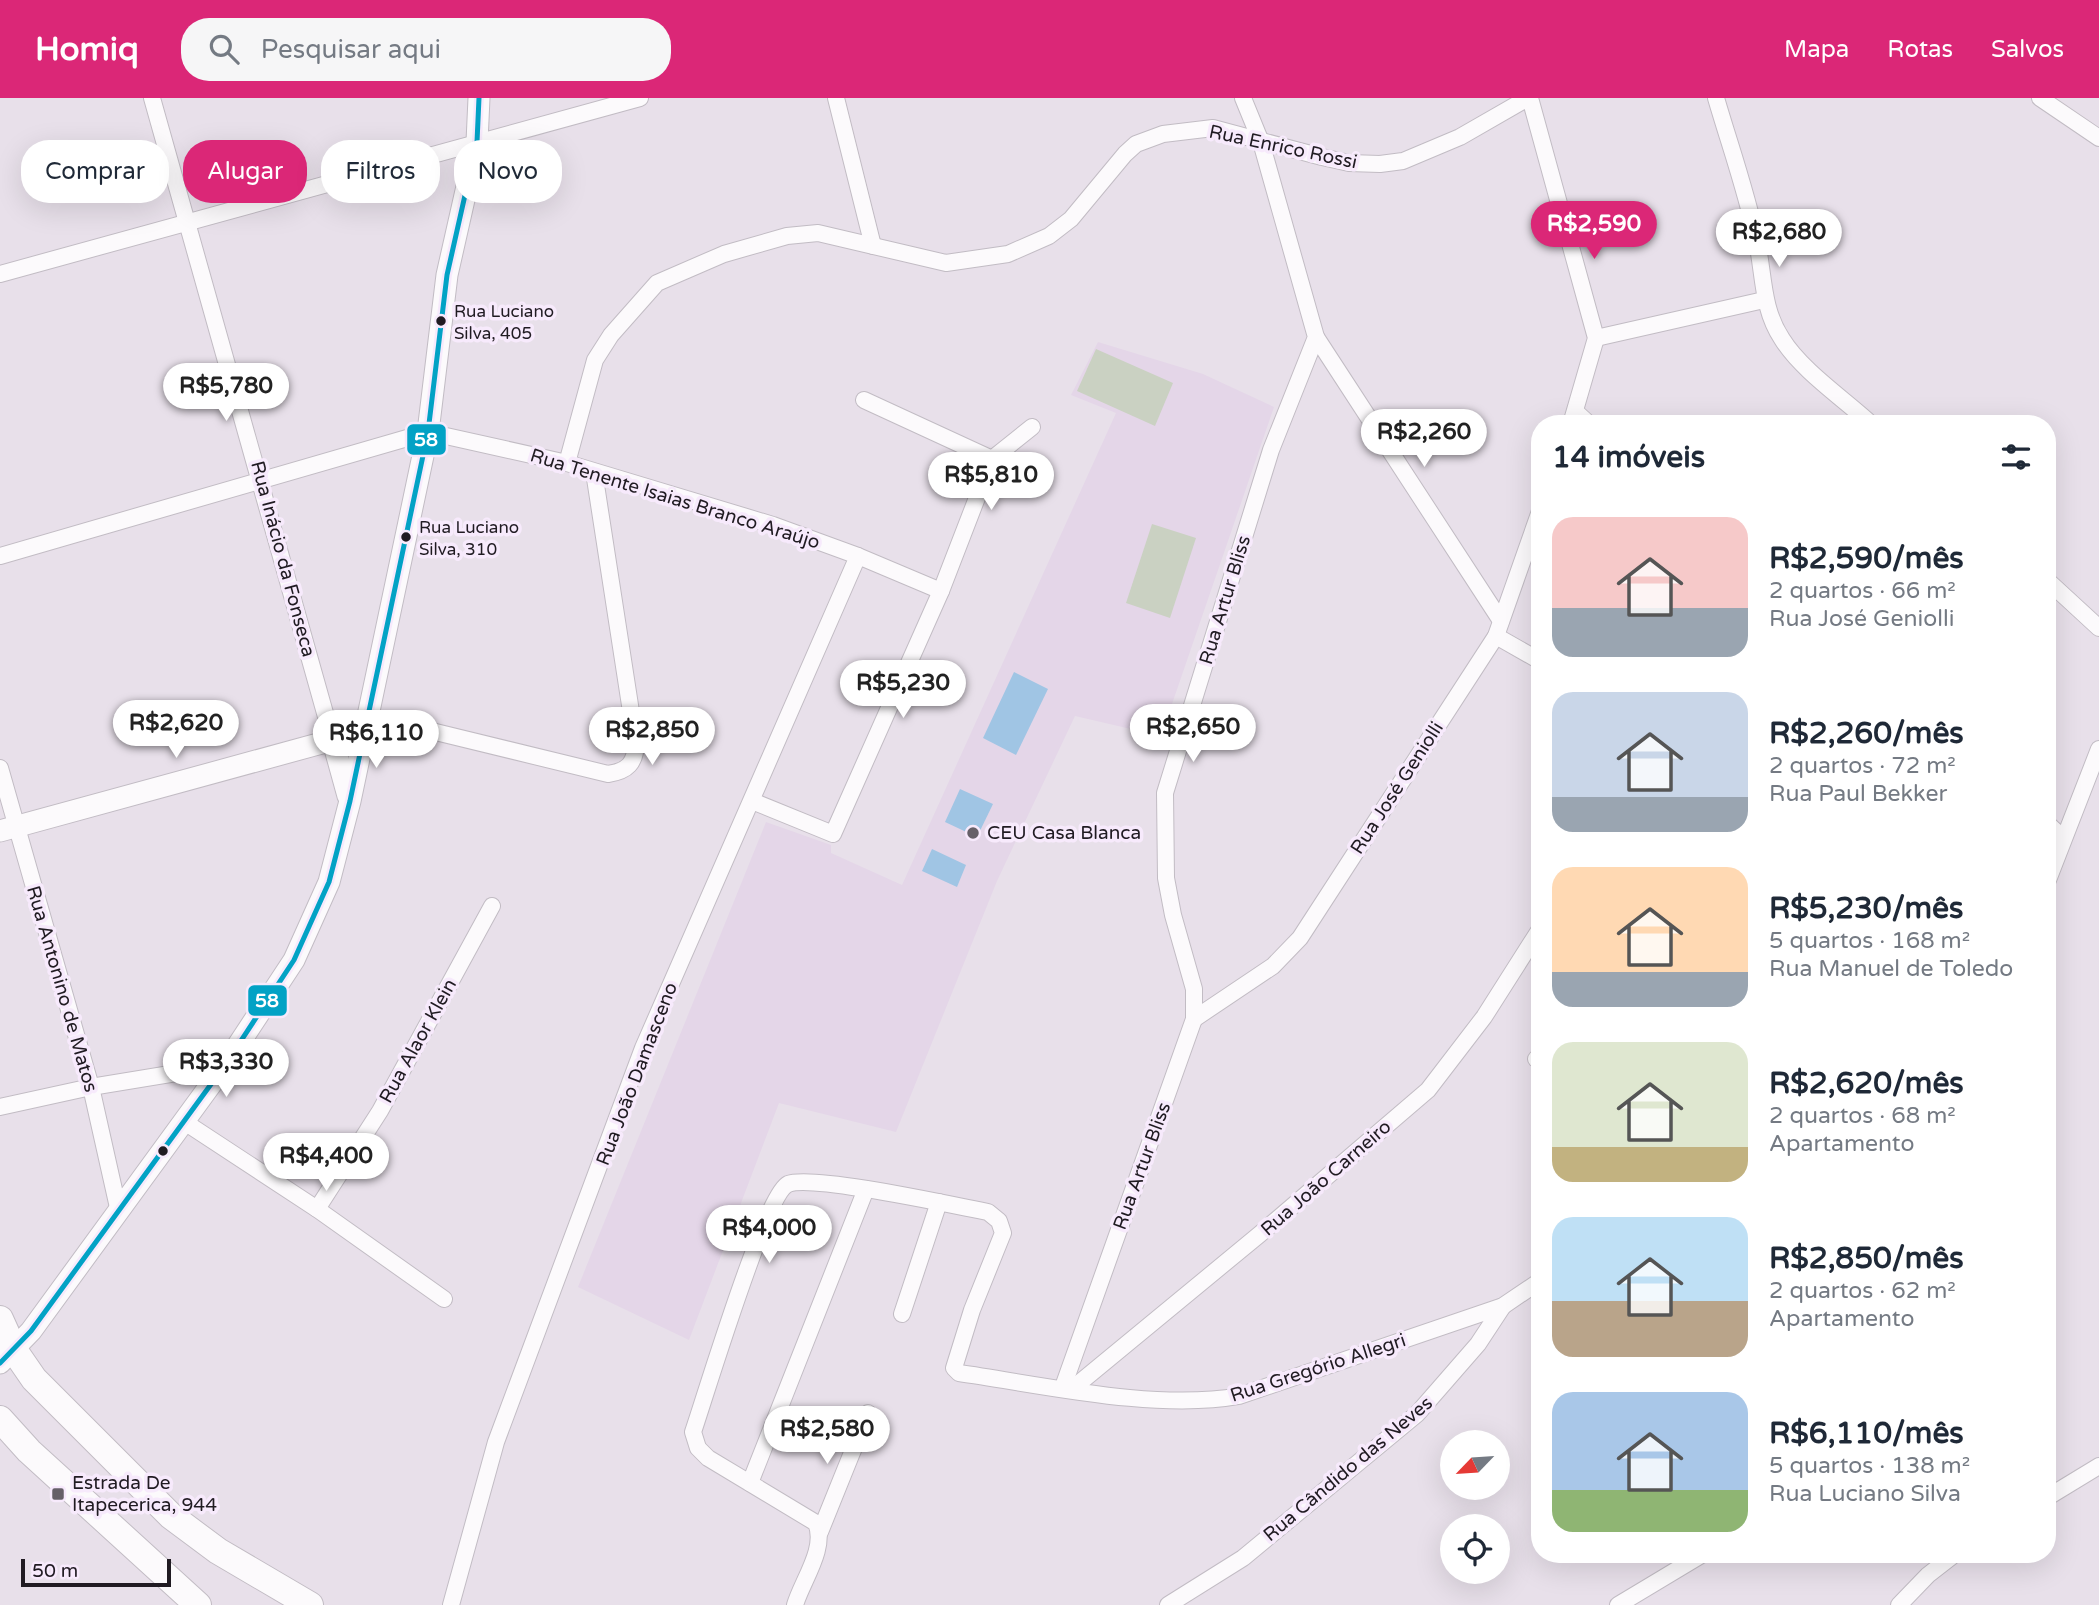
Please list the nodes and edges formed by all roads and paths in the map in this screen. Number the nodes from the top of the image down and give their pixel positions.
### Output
1 (152, 98) edge
2 (479, 98) edge
3 (640, 98) edge
4 (836, 98) edge
5 (1243, 98) edge
6 (1529, 98) edge
7 (1716, 98) edge
8 (2040, 98) edge
9 (2099, 138) edge
10 (477, 140) edge
11 (484, 140) edge
12 (1261, 142) junction
13 (454, 148) edge
14 (463, 203) edge
15 (186, 223) junction
16 (873, 246) junction
17 (0, 274) edge
18 (1764, 300) junction
19 (1316, 337) junction
20 (1596, 338) junction
21 (864, 400) dead end
22 (1575, 415) edge
23 (1861, 415) edge
24 (1032, 427) dead end
25 (428, 432) junction
26 (992, 459) junction
27 (567, 463) junction
28 (594, 472) junction
29 (261, 479) junction
30 (1531, 537) edge
31 (0, 556) edge
32 (859, 556) junction
33 (2056, 589) edge
34 (941, 592) junction
35 (1498, 628) junction
36 (2099, 628) edge
37 (1531, 654) edge
38 (362, 732) junction
39 (332, 738) junction
40 (2099, 749) edge
41 (0, 768) edge
42 (349, 801) junction
43 (752, 801) junction
44 (8, 829) edge
45 (2056, 831) edge
46 (2062, 837) junction
47 (2056, 855) edge
48 (492, 906) dead end
49 (1531, 943) edge
50 (1194, 1019) junction
51 (225, 1065) junction
52 (91, 1087) junction
53 (0, 1107) edge
54 (183, 1121) junction
55 (866, 1189) junction
56 (939, 1202) junction
57 (317, 1209) junction
58 (119, 1212) junction
59 (1531, 1287) edge
60 (444, 1299) dead end
61 (1503, 1306) junction
62 (902, 1314) dead end
63 (0, 1319) edge
64 (5, 1356) edge
65 (1068, 1388) junction
66 (869, 1413) dead end
67 (0, 1419) edge
68 (2099, 1466) edge
69 (750, 1483) junction
70 (2056, 1492) edge
71 (820, 1532) junction
72 (1688, 1563) edge
73 (1943, 1563) edge
74 (192, 1604) edge
75 (310, 1605) edge
76 (451, 1605) edge
77 (794, 1605) edge
78 (1168, 1605) edge
79 (1618, 1605) edge
80 (1899, 1605) edge

1 - 15 street, Rua Inácio da Fonseca
2 - 10 street
3 - 11 street
4 - 16 street
5 - 12 street
6 - 12 street, Rua Enrico Rossi
6 - 20 street
7 - 18 street
8 - 9 street
12 - 16 street, Rua Enrico Rossi
12 - 19 street
13 - 15 street
14 - 25 street
15 - 17 street
15 - 29 street, Rua Inácio da Fonseca
16 - 27 street, Rua Enrico Rossi
18 - 20 street
18 - 23 street
19 - 35 street
19 - 50 street, Rua Artur Bliss
20 - 22 street
21 - 26 street
24 - 26 street
25 - 27 street, Rua Tenente Isaias Branco Araújo
25 - 29 street, Rua Tenente Isaias Branco Araújo
25 - 38 street
26 - 34 street
27 - 28 street, Rua Tenente Isaias Branco Araújo
28 - 32 street, Rua Tenente Isaias Branco Araújo
28 - 38 street
29 - 31 street, Rua Tenente Isaias Branco Araújo
29 - 39 street, Rua Inácio da Fonseca
30 - 35 street, Rua José Geniolli
32 - 34 street, Rua Tenente Isaias Branco Araújo
32 - 43 street, Rua João Damasceno
33 - 36 street
34 - 43 street
35 - 37 street
35 - 50 street, Rua José Geniolli
38 - 39 street
38 - 42 street
39 - 42 street
39 - 44 street
40 - 46 street
41 - 44 street, Rua Antonino de Matos
42 - 51 street
43 - 76 street, Rua João Damasceno
44 - 52 street, Rua Antonino de Matos
45 - 46 street
46 - 47 street
48 - 57 street, Rua Alaor Klein
49 - 65 street, Rua João Carneiro
50 - 65 street, Rua Artur Bliss
51 - 52 street
51 - 54 street
52 - 53 street
52 - 58 street, Rua Antonino de Matos
54 - 57 street
54 - 58 street
55 - 56 street
55 - 69 street
55 - 69 street
56 - 62 street
56 - 65 street, Rua Gregório Allegri
57 - 60 street
58 - 64 street
59 - 61 street, Rua Gregório Allegri
61 - 65 street, Rua Gregório Allegri
61 - 78 street, Rua Cândido das Neves
63 - 64 main road
64 - 75 main road
66 - 71 street
67 - 74 main road
68 - 70 street
69 - 71 street
71 - 77 street
72 - 79 street
73 - 80 street

